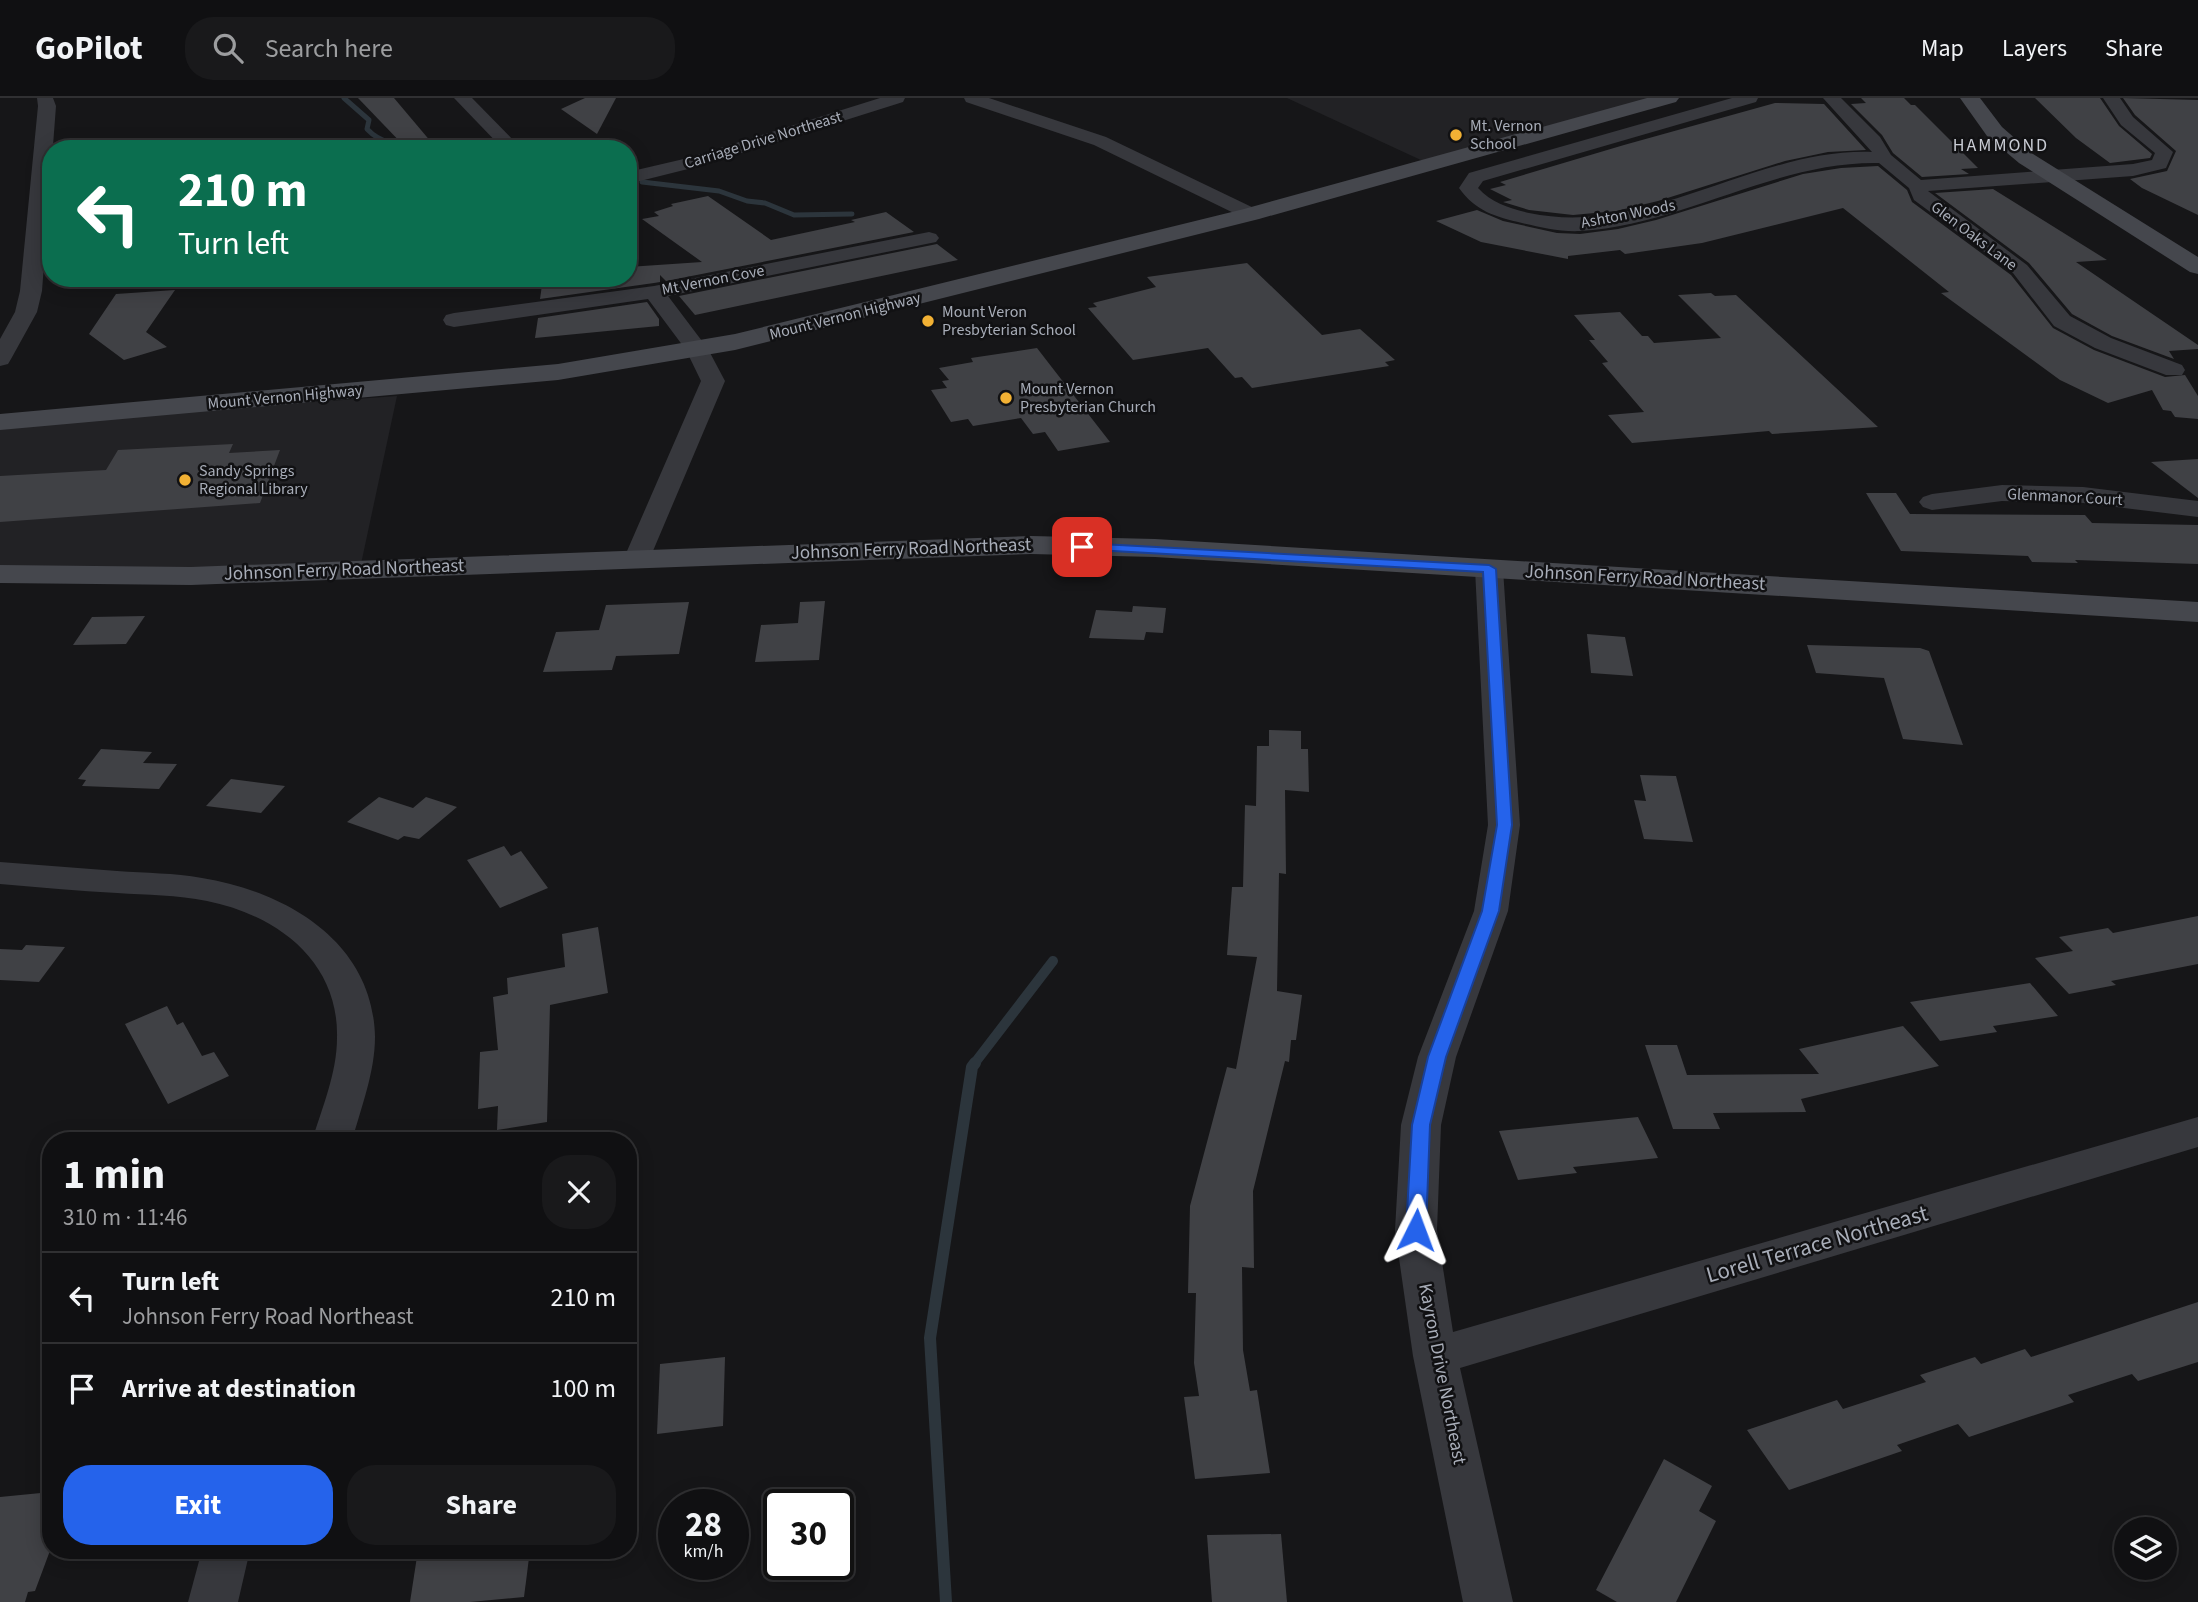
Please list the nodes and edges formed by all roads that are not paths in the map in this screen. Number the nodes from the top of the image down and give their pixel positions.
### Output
1 (46, 98) edge
2 (462, 98) edge
3 (897, 98) edge
4 (972, 98) edge
5 (1669, 98) edge
6 (1750, 98) edge
7 (1831, 98) edge
8 (1970, 98) edge
9 (2111, 98) edge
10 (46, 140) edge
11 (504, 140) edge
12 (1884, 158) junction
13 (637, 176) edge
14 (2052, 177) junction
15 (1917, 186) junction
16 (1251, 214) junction
17 (42, 238) edge
18 (929, 238) dead end
19 (2198, 267) edge
20 (654, 292) junction
21 (454, 320) dead end
22 (697, 349) junction
23 (0, 359) edge
24 (2174, 370) dead end
25 (0, 422) edge
26 (1932, 502) dead end
27 (2198, 509) edge
28 (637, 558) junction
29 (1489, 569) junction
30 (0, 574) edge
31 (2198, 612) edge
32 (0, 873) edge
33 (334, 1132) edge
34 (2198, 1132) edge
35 (1435, 1356) junction
36 (224, 1559) edge
37 (213, 1602) edge
38 (1488, 1602) edge

1 - 10 street
2 - 11 street
3 - 13 street, Carriage Drive Northeast
4 - 16 street
5 - 16 street, Mount Vernon Highway
6 - 12 street, Ashton Woods
7 - 12 street
8 - 14 street
9 - 14 street
12 - 15 street, Glen Oaks Lane
14 - 15 street
14 - 19 street
15 - 24 street, Glen Oaks Lane
16 - 22 street, Mount Vernon Highway
17 - 23 street
18 - 20 street, Mt Vernon Cove
20 - 21 street, Mt Vernon Cove
20 - 22 street
22 - 25 street, Mount Vernon Highway
22 - 28 street
26 - 27 street, Glenmanor Court
28 - 29 street, Johnson Ferry Road Northeast
28 - 30 street, Johnson Ferry Road Northeast
29 - 31 street, Johnson Ferry Road Northeast
29 - 35 street, Kayron Drive Northeast
32 - 33 street
34 - 35 street, Lorell Terrace Northeast
35 - 38 street, Kayron Drive Northeast
36 - 37 street

